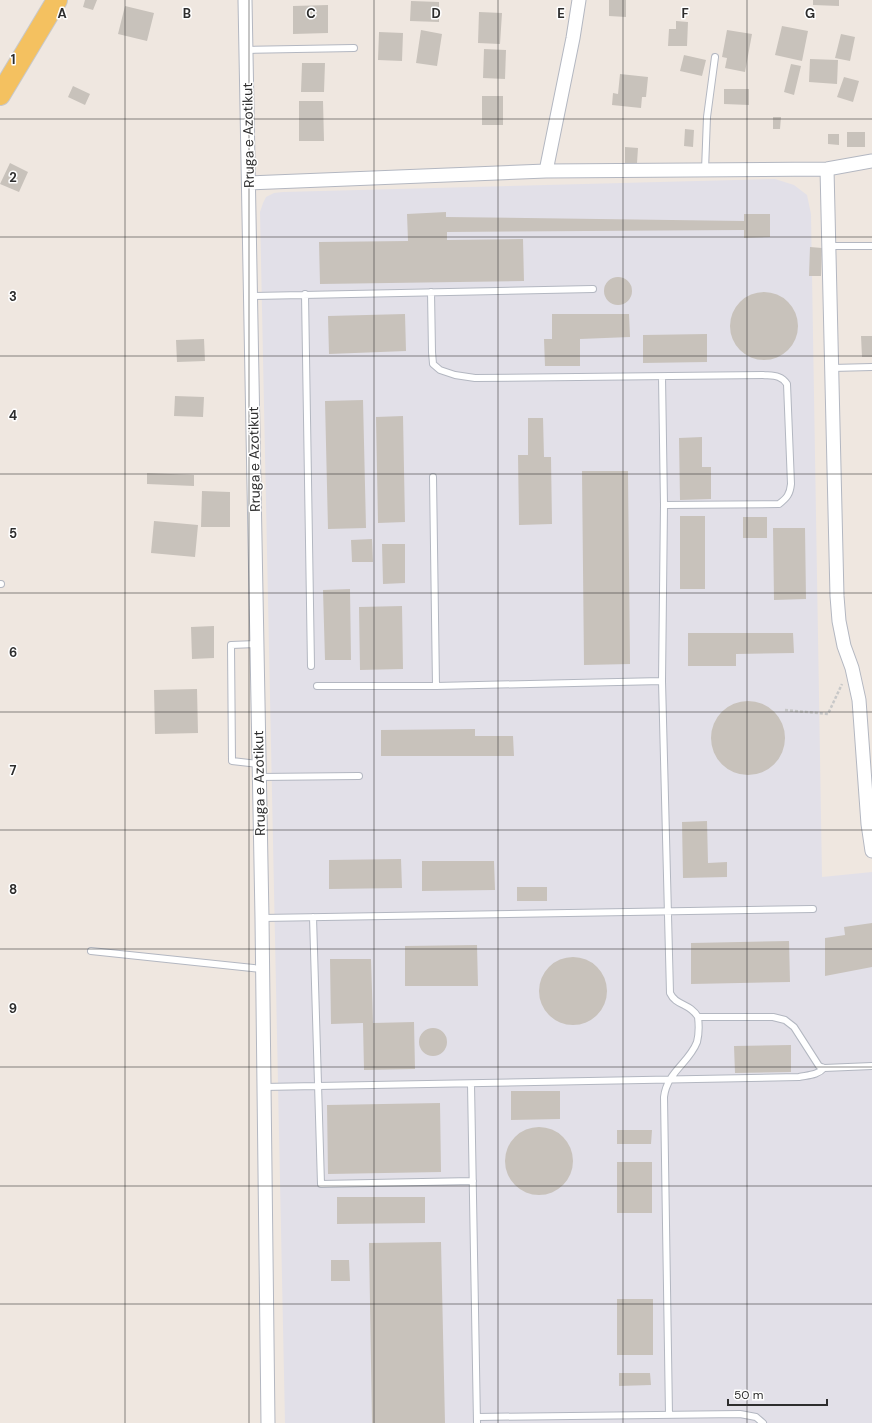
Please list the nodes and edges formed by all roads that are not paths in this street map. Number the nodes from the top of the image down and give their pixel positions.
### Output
1 (57, 0) edge
2 (245, 0) edge
3 (579, 0) edge
4 (354, 48) dead end
5 (246, 50) junction
6 (715, 57) dead end
7 (0, 95) edge
8 (872, 162) edge
9 (827, 169) junction
10 (705, 170) junction
11 (546, 171) junction
12 (249, 183) junction
13 (829, 246) junction
14 (872, 246) edge
15 (593, 289) dead end
16 (431, 292) junction
17 (304, 294) junction
18 (251, 296) junction
19 (872, 367) edge
20 (832, 368) junction
21 (662, 376) junction
22 (433, 477) dead end
23 (664, 505) junction
24 (257, 644) junction
25 (311, 666) dead end
26 (662, 681) junction
27 (317, 686) dead end
28 (436, 686) junction
29 (259, 764) junction
30 (359, 776) dead end
31 (259, 778) junction
32 (872, 851) edge
33 (813, 909) dead end
34 (668, 912) junction
35 (313, 917) junction
36 (262, 918) junction
37 (90, 951) dead end
38 (262, 969) junction
39 (698, 1017) junction
40 (872, 1066) edge
41 (824, 1068) junction
42 (669, 1079) junction
43 (471, 1084) junction
44 (318, 1086) junction
45 (263, 1087) junction
46 (473, 1181) junction
47 (669, 1415) junction
48 (477, 1420) edge
49 (268, 1423) edge
50 (763, 1423) edge

1 - 7 main road
2 - 5 street, Rruga e Azotikut
3 - 11 street
4 - 5 lane
5 - 12 street, Rruga e Azotikut
6 - 10 lane
8 - 9 street
9 - 10 street
9 - 13 street
10 - 11 street
11 - 12 street
12 - 18 street, Rruga e Azotikut
13 - 14 lane
13 - 20 street
15 - 16 lane
16 - 17 lane
16 - 21 lane
17 - 18 lane
17 - 25 lane
18 - 24 street, Rruga e Azotikut
19 - 20 lane
20 - 32 street
21 - 23 lane
21 - 23 lane
22 - 28 lane
23 - 26 lane
24 - 29 street, Rruga e Azotikut
24 - 29 lane
26 - 28 lane
26 - 34 lane
27 - 28 lane
29 - 31 street, Rruga e Azotikut
30 - 31 lane
31 - 36 street, Rruga e Azotikut
33 - 34 lane
34 - 35 lane
34 - 39 lane
35 - 36 lane
35 - 44 lane
36 - 38 street, Rruga e Azotikut
37 - 38 lane
38 - 45 street, Rruga e Azotikut
39 - 41 lane
39 - 42 lane
40 - 41 lane
41 - 42 lane
42 - 43 lane
42 - 47 lane
43 - 44 lane
43 - 46 lane
44 - 45 lane
44 - 46 lane
45 - 49 street, Rruga e Azotikut
46 - 48 lane
47 - 48 lane
47 - 50 lane

